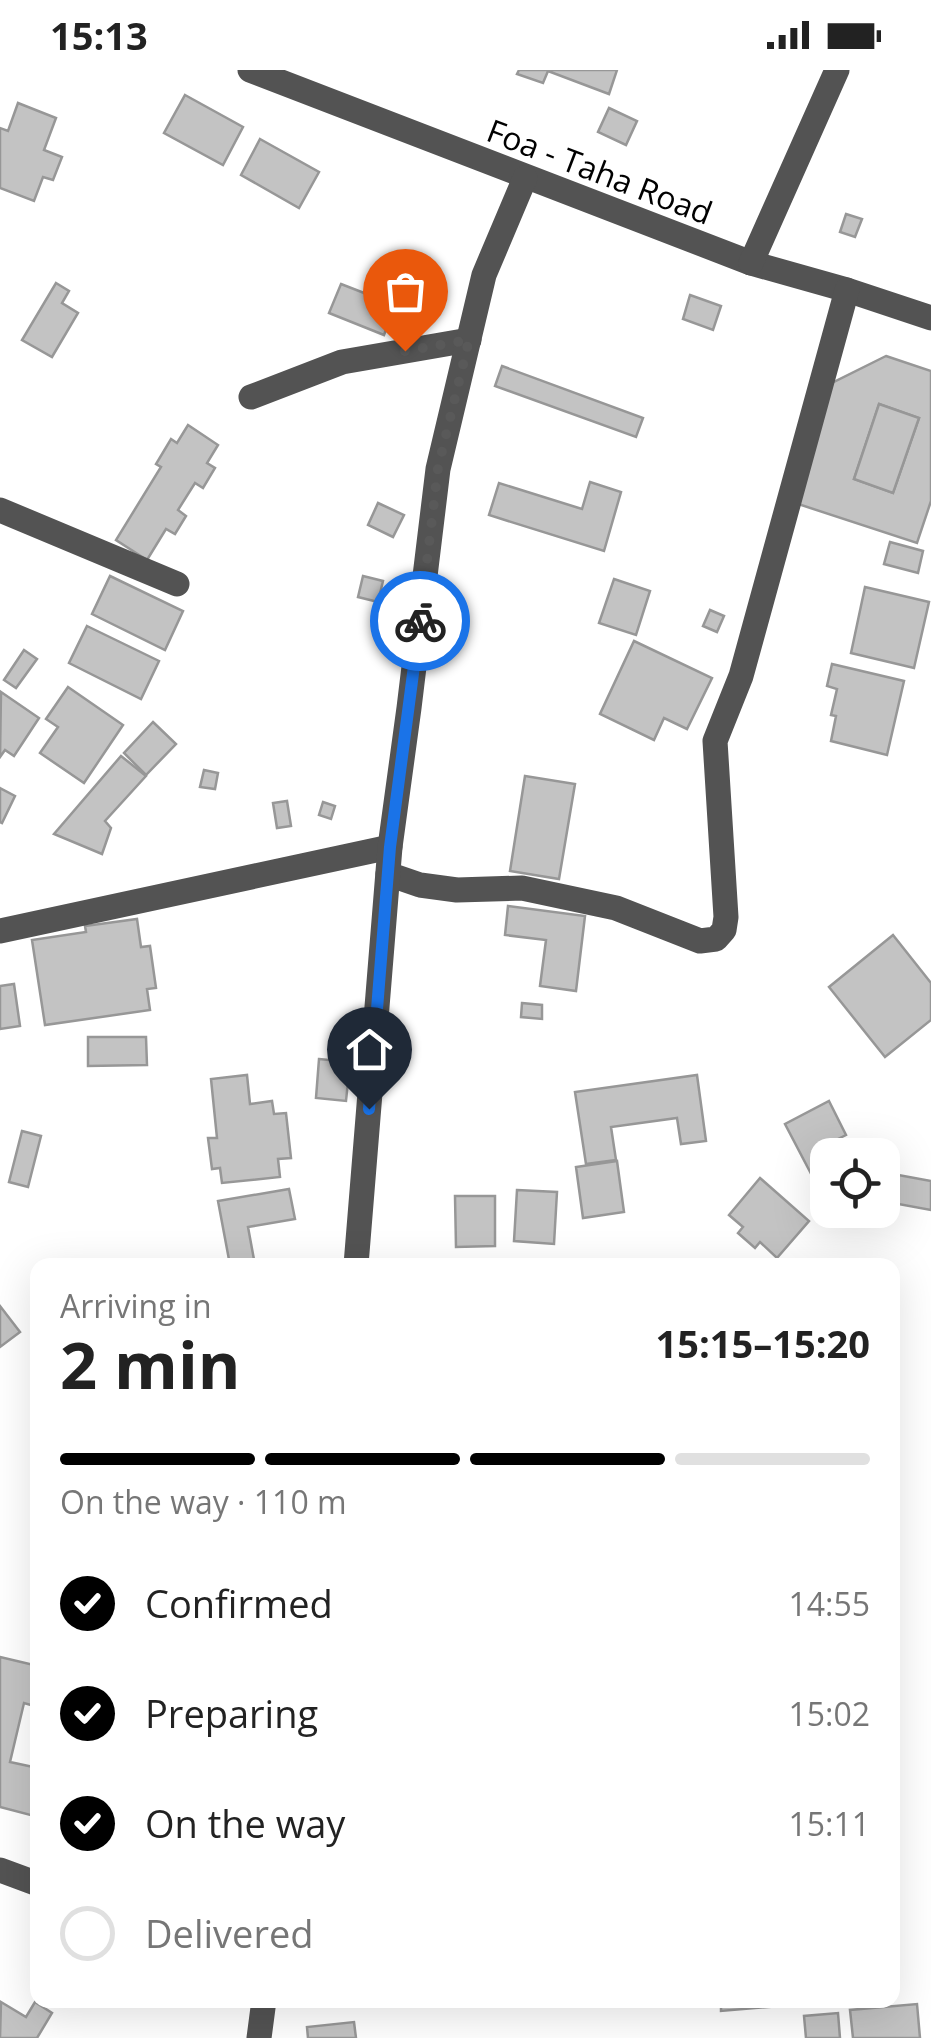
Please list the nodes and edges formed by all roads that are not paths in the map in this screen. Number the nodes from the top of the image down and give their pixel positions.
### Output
1 (250, 70) edge
2 (837, 70) edge
3 (525, 178) junction
4 (751, 264) junction
5 (847, 290) junction
6 (931, 318) edge
7 (469, 340) junction
8 (251, 397) dead end
9 (0, 510) edge
10 (176, 584) dead end
11 (390, 847) junction
12 (388, 874) junction
13 (0, 932) edge
14 (357, 1258) edge
15 (0, 1870) edge
16 (30, 1881) edge
17 (263, 2008) edge
18 (259, 2038) edge

1 - 3 street, Foa - Taha Road
2 - 4 street
3 - 4 street, Foa - Taha Road
3 - 7 street
4 - 5 street, Foa - Taha Road
5 - 6 street, Foa - Taha Road
5 - 12 street
7 - 8 street
7 - 11 street
9 - 10 street
11 - 12 street
11 - 13 street
12 - 14 street
15 - 16 street
17 - 18 street

